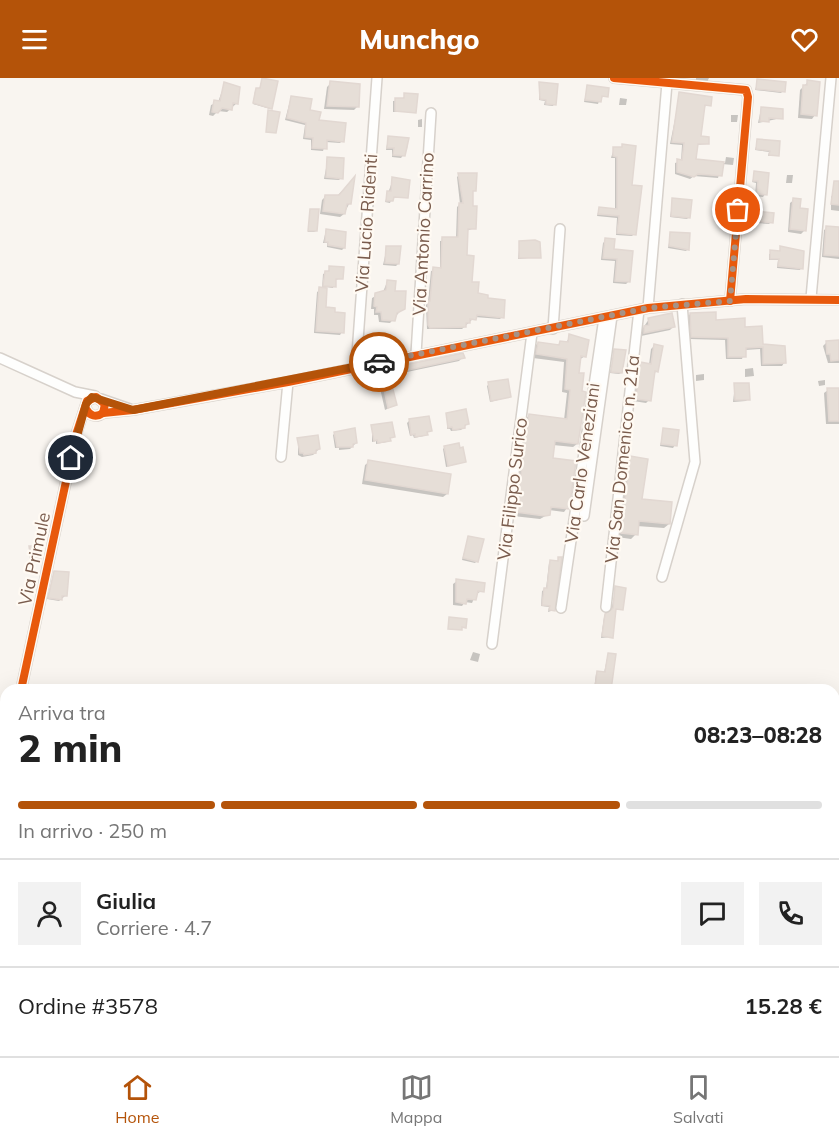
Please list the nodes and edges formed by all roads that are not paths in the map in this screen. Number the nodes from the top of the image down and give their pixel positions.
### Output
1 (377, 78) edge
2 (614, 78) edge
3 (831, 78) edge
4 (667, 83) junction
5 (431, 113) dead end
6 (560, 229) dead end
7 (811, 298) junction
8 (839, 300) edge
9 (730, 301) junction
10 (682, 304) junction
11 (643, 309) junction
12 (608, 317) junction
13 (553, 329) junction
14 (532, 333) junction
15 (416, 354) junction
16 (0, 358) edge
17 (356, 368) junction
18 (288, 382) junction
19 (75, 392) junction
20 (98, 398) junction
21 (133, 410) junction
22 (92, 411) junction
23 (281, 457) dead end
24 (584, 516) dead end
25 (662, 577) dead end
26 (606, 607) dead end
27 (561, 608) dead end
28 (492, 644) dead end
29 (22, 684) edge

1 - 17 street, Via Lucio Ridenti
2 - 4 street
3 - 7 street
4 - 9 street
4 - 11 street, Via San Domenico n. 21a
5 - 15 street, Via Antonio Carrino
6 - 13 street
7 - 8 street
7 - 9 street
9 - 10 street
10 - 11 street
10 - 25 street
11 - 12 street
11 - 26 street, Via San Domenico n. 21a
12 - 13 street
12 - 24 street
12 - 27 street, Via Carlo Veneziani
13 - 14 street
14 - 15 street
14 - 28 street, Via Filippo Surico
15 - 17 street
16 - 19 street
17 - 18 street
18 - 21 street
18 - 23 street
19 - 20 street
19 - 22 street
20 - 21 street
20 - 22 street, Via Primule
20 - 22 street
21 - 22 street
22 - 29 street, Via Primule

